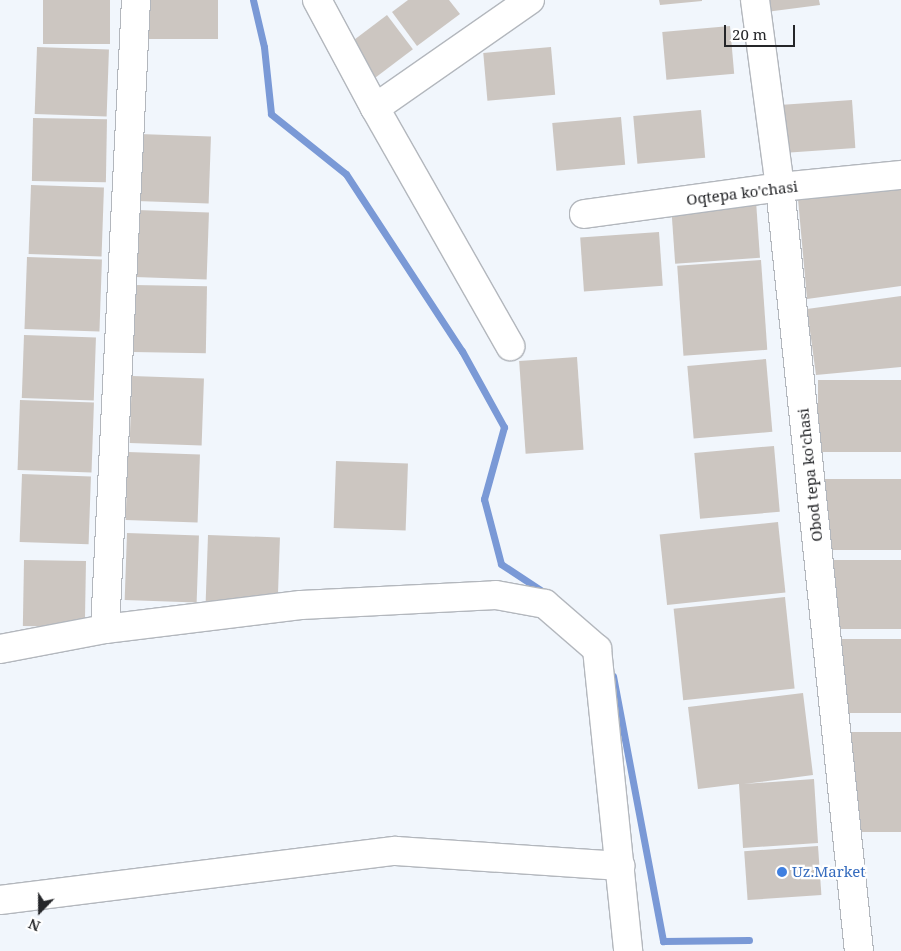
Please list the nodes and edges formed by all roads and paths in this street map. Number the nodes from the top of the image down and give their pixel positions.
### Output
1 (136, 0) edge
2 (317, 0) edge
3 (530, 0) edge
4 (755, 0) edge
5 (374, 108) junction
6 (901, 175) edge
7 (780, 187) junction
8 (584, 214) dead end
9 (510, 346) dead end
10 (105, 629) junction
11 (0, 649) edge
12 (621, 866) junction
13 (0, 900) edge
14 (628, 951) edge
15 (859, 951) edge

1 - 10 street
2 - 5 street
3 - 5 street
4 - 7 street, Obod tepa ko'chasi
5 - 9 street
6 - 7 street, Oqtepa ko'chasi
7 - 8 street, Oqtepa ko'chasi
7 - 15 street, Obod tepa ko'chasi
10 - 11 street
10 - 12 street
12 - 13 street
12 - 14 street

